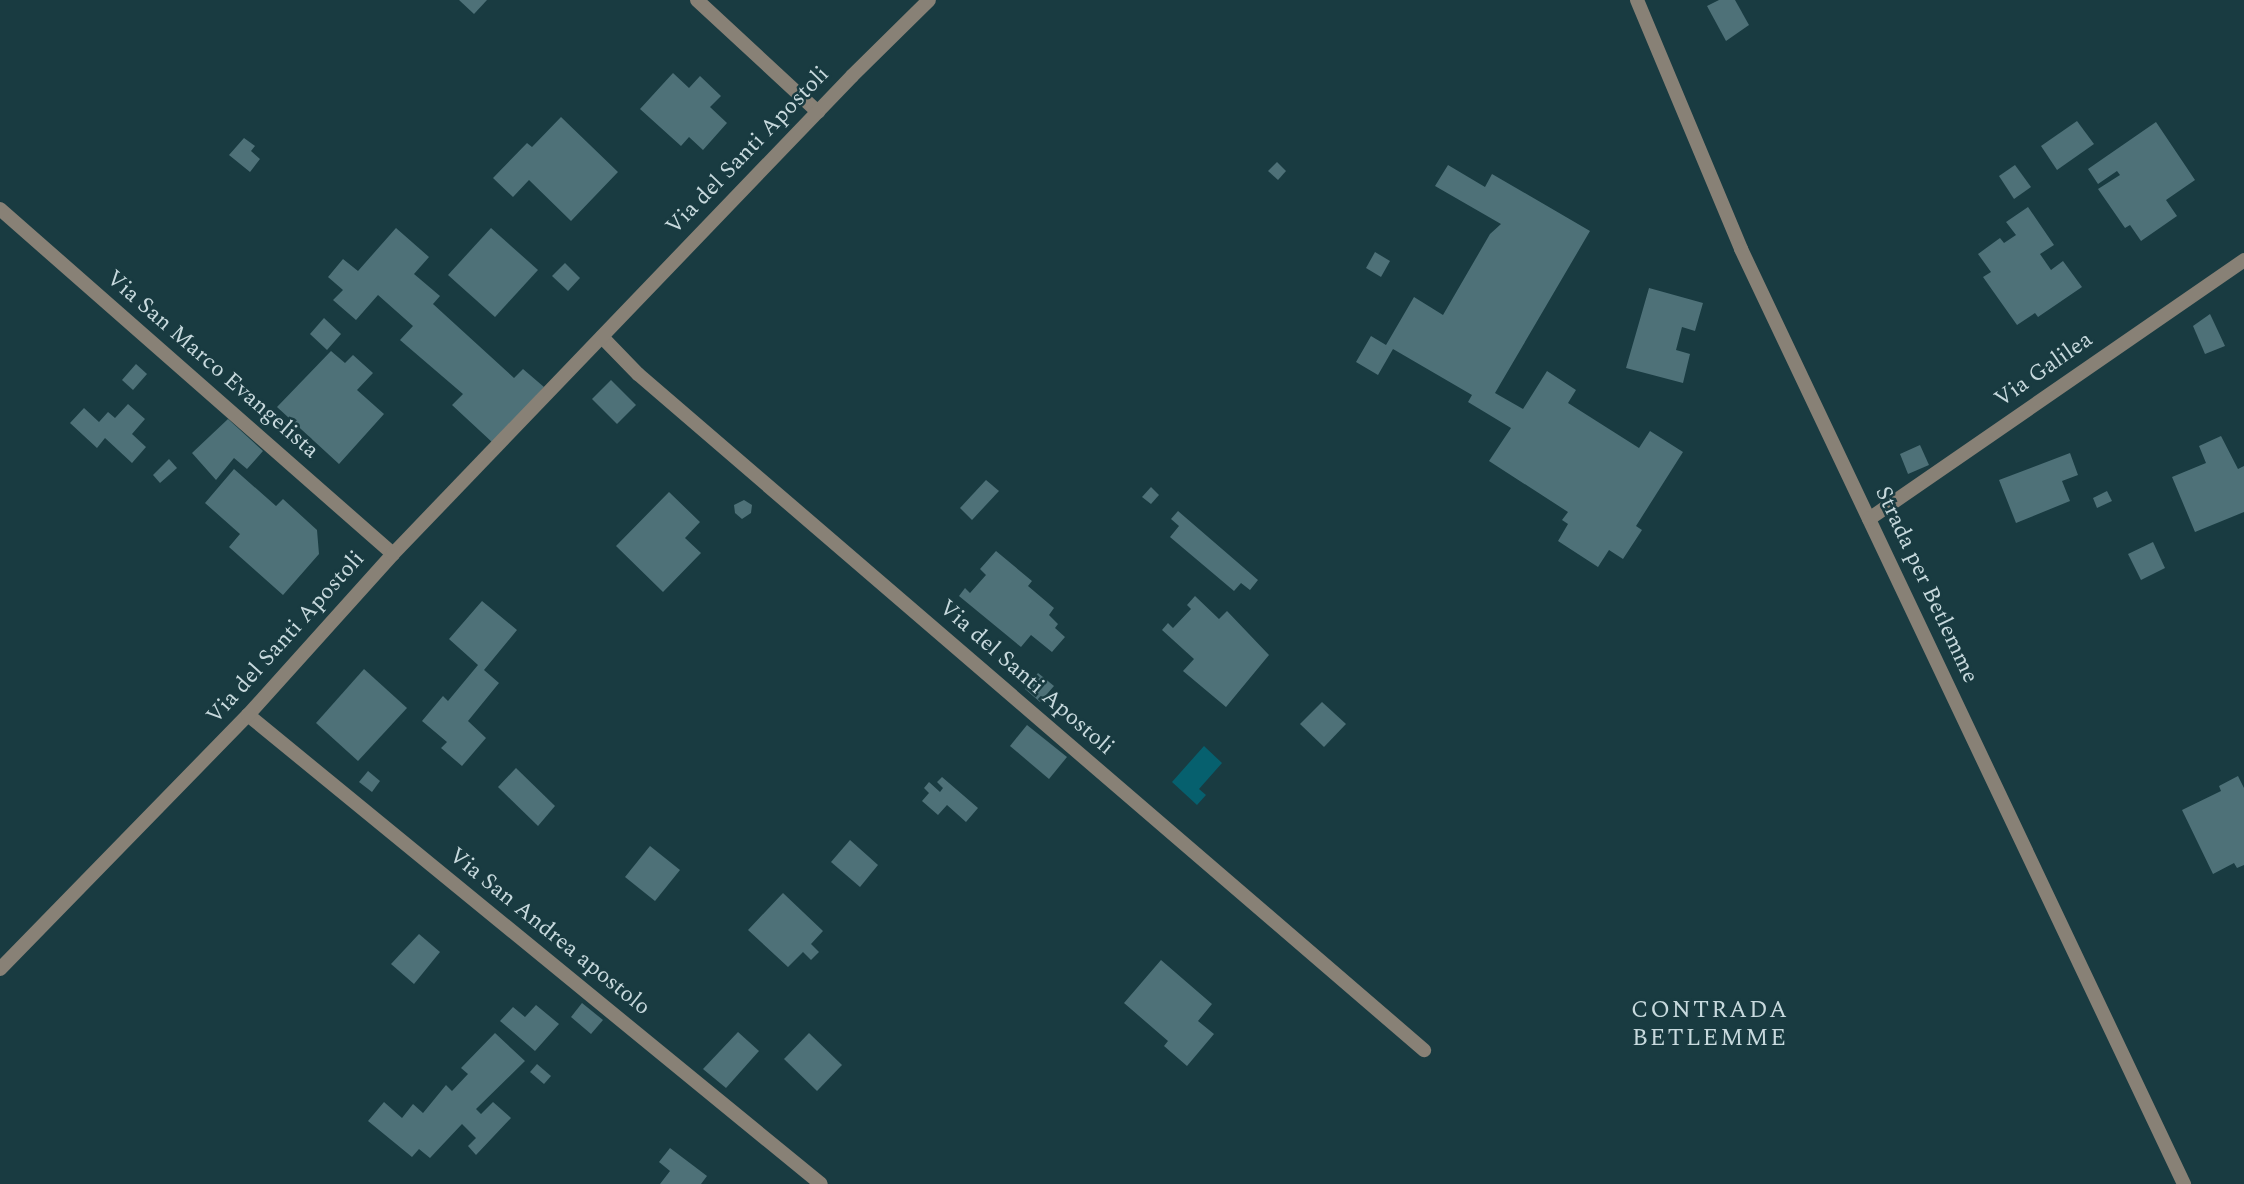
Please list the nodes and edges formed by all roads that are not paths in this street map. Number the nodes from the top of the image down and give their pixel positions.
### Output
1 (697, 0) edge
2 (929, 0) edge
3 (1637, 0) edge
4 (818, 112) junction
5 (0, 209) edge
6 (2244, 260) edge
7 (602, 337) junction
8 (1870, 519) junction
9 (393, 554) junction
10 (248, 715) junction
11 (0, 969) edge
12 (1424, 1050) dead end
13 (821, 1184) edge
14 (2184, 1184) edge

1 - 4 street
2 - 4 street, Via del Santi Apostoli
3 - 8 street, Strada per Betlemme
4 - 7 street, Via del Santi Apostoli
5 - 9 street, Via San Marco Evangelista
6 - 8 street, Via Galilea
7 - 9 street, Via del Santi Apostoli
7 - 12 street, Via del Santi Apostoli
8 - 14 street, Strada per Betlemme
9 - 10 street, Via del Santi Apostoli
10 - 11 street, Via del Santi Apostoli
10 - 13 street, Via San Andrea apostolo

